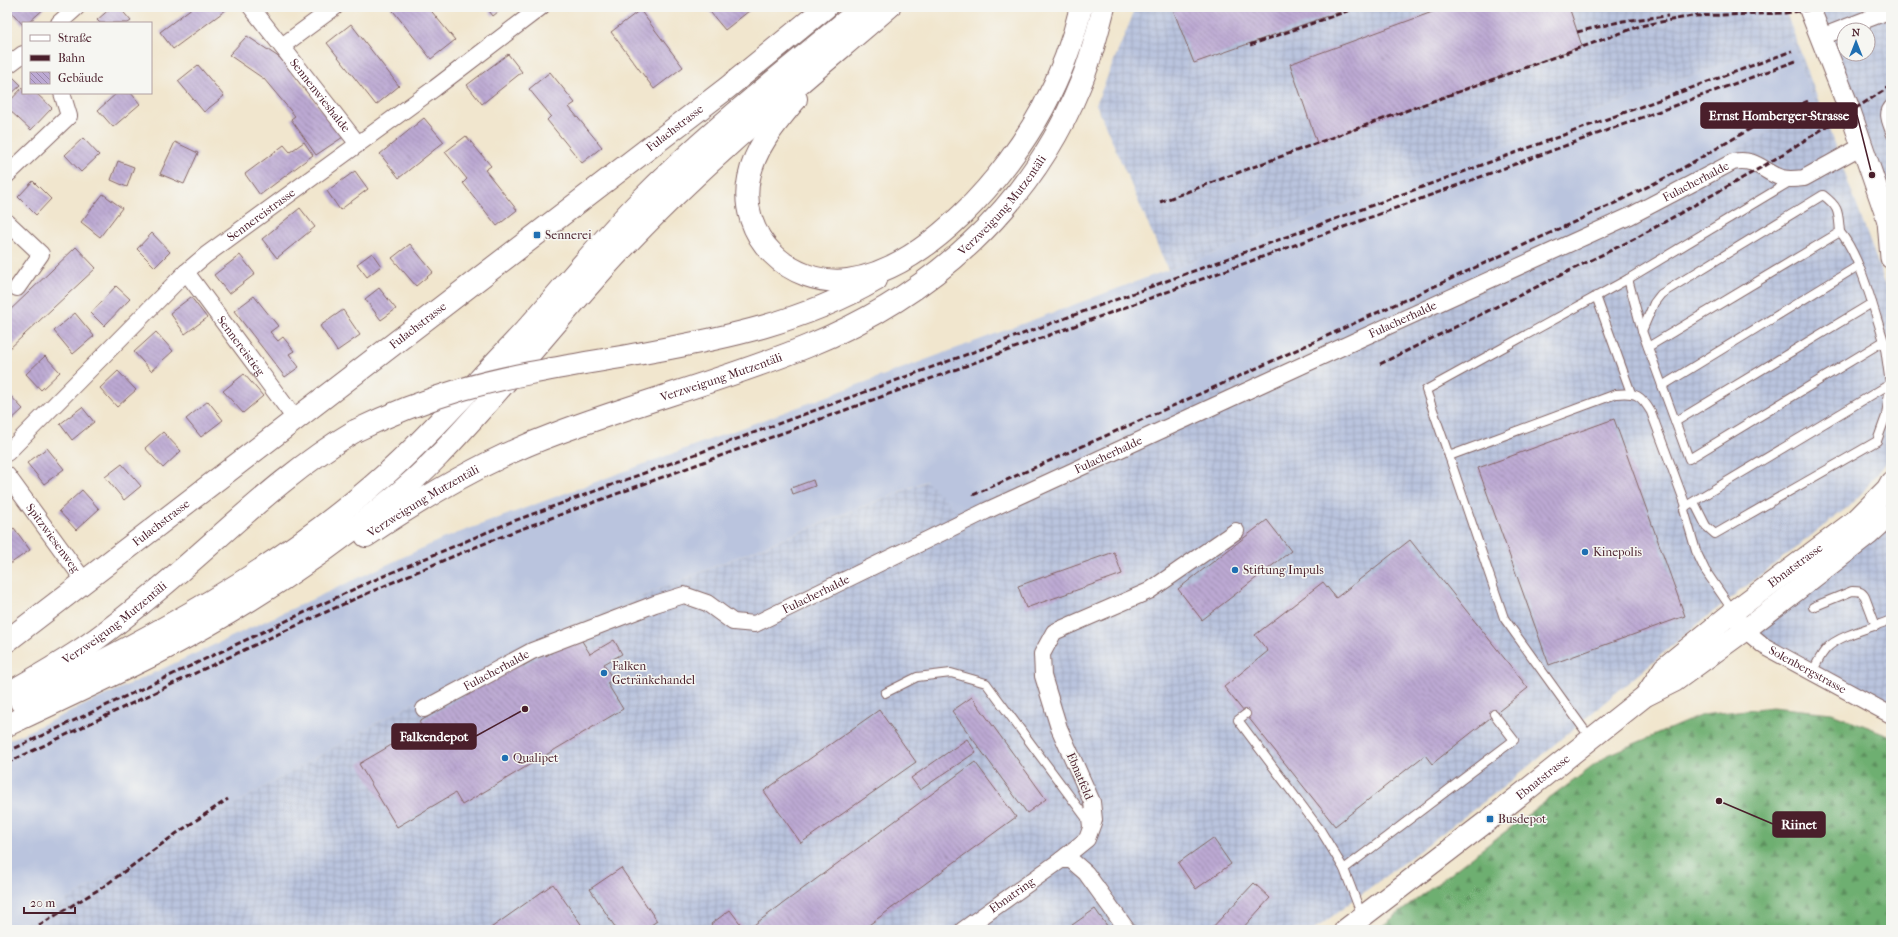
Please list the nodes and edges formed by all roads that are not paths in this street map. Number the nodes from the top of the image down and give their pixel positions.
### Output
1 (77, 7) edge
2 (251, 7) edge
3 (335, 7) edge
4 (540, 7) edge
5 (826, 7) edge
6 (863, 7) edge
7 (889, 7) edge
8 (1081, 7) edge
9 (1104, 7) edge
10 (1809, 7) edge
11 (1891, 10) edge
12 (60, 22) edge
13 (1821, 36) junction
14 (282, 46) junction
15 (22, 55) edge
16 (831, 57) junction
17 (7, 66) edge
18 (62, 94) edge
19 (1891, 102) edge
20 (1891, 135) edge
21 (358, 144) junction
22 (1862, 146) junction
23 (7, 175) edge
24 (1793, 180) junction
25 (7, 222) edge
26 (1889, 223) edge
27 (1840, 232) junction
28 (912, 255) junction
29 (1891, 258) edge
30 (1858, 266) junction
31 (186, 272) junction
32 (1628, 280) junction
33 (18, 288) dead end
34 (1596, 296) junction
35 (1872, 303) junction
36 (1642, 331) junction
37 (1884, 341) junction
38 (1648, 347) junction
39 (1890, 384) junction
40 (1662, 386) junction
41 (1632, 393) junction
42 (296, 420) junction
43 (1676, 422) junction
44 (7, 453) edge
45 (1449, 456) junction
46 (7, 475) edge
47 (1891, 482) edge
48 (1694, 502) junction
49 (1686, 506) junction
50 (1891, 514) edge
51 (1236, 531) dead end
52 (85, 582) junction
53 (1813, 607) dead end
54 (1734, 612) junction
55 (218, 618) junction
56 (1891, 620) edge
57 (1876, 626) junction
58 (1745, 630) junction
59 (7, 641) edge
60 (1812, 672) junction
61 (885, 693) dead end
62 (7, 694) edge
63 (1645, 696) junction
64 (7, 708) edge
65 (424, 709) dead end
66 (1246, 714) dead end
67 (1494, 714) dead end
68 (1891, 715) edge
69 (7, 725) edge
70 (1590, 739) junction
71 (1087, 839) junction
72 (1061, 860) junction
73 (1344, 870) junction
74 (1362, 916) junction
75 (964, 930) edge
76 (1127, 930) edge
77 (1345, 930) edge

1 - 12 street
2 - 14 street, Sennenwieshalde
3 - 14 street, Sennenwieshalde
4 - 21 street, Sennereistrasse
5 - 42 main road, Fulachstrasse
6 - 64 main road
7 - 16 main road
8 - 28 main road
9 - 55 main road, Verzweigung Mutzentäli
10 - 13 street
11 - 13 street
13 - 22 street
14 - 21 street, Sennenwieshalde
15 - 17 street
16 - 28 main road
16 - 55 main road
18 - 23 street
19 - 20 lane
21 - 31 street, Sennereistrasse
22 - 24 street
22 - 26 street
24 - 32 lane
24 - 65 street, Fulacherhalde
25 - 33 street
26 - 29 street
27 - 30 lane
27 - 36 lane
27 - 38 lane
28 - 62 main road, Verzweigung Mutzentäli, bridge
30 - 35 lane
30 - 40 lane
31 - 42 street, Sennereistieg
31 - 44 street, Sennereistrasse
32 - 34 lane
32 - 36 lane
34 - 41 lane
34 - 45 lane
35 - 37 lane
35 - 43 lane
36 - 38 lane
37 - 39 lane
37 - 43 lane
38 - 40 lane
39 - 48 lane
39 - 48 lane
40 - 43 lane
41 - 45 lane
41 - 49 lane
42 - 52 main road, Fulachstrasse
45 - 70 lane
46 - 52 street, Spitzwiesenweg
47 - 54 street, Ebnatstrasse
48 - 49 lane
49 - 54 lane
50 - 58 street, Ebnatstrasse
51 - 71 street, Ebnatfeld
52 - 59 main road, Fulachstrasse
53 - 57 lane
54 - 58 street, Solenbergstrasse
54 - 63 street, Ebnatstrasse
55 - 69 main road
56 - 57 lane
57 - 60 lane
58 - 60 street, Solenbergstrasse
58 - 63 street, Ebnatstrasse
60 - 68 street, Solenbergstrasse
61 - 71 lane, Ebnatfeld
63 - 70 street, Ebnatstrasse
66 - 73 lane
67 - 73 lane
70 - 74 street, Ebnatstrasse
71 - 72 street, Ebnatring
72 - 75 street, Ebnatring
72 - 76 street
73 - 74 lane
74 - 77 street, Ebnatstrasse

